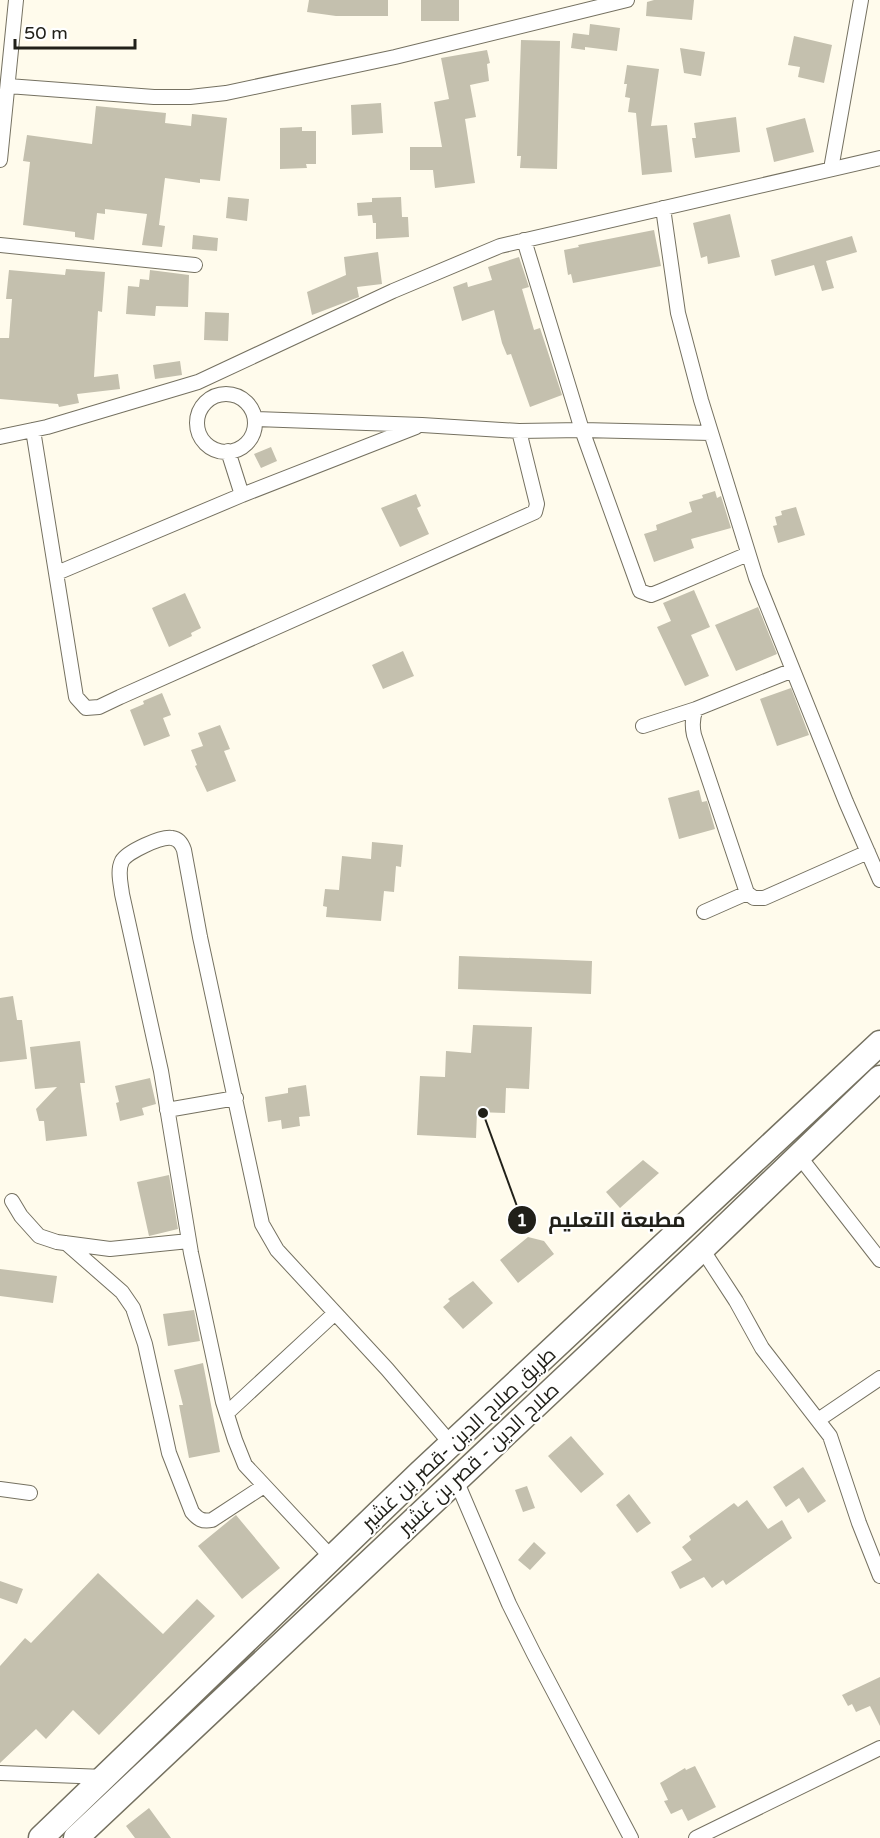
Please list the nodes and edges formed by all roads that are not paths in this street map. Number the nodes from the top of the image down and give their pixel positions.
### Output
1 (16, 0) edge
2 (627, 0) edge
3 (861, 0) edge
4 (575, 6) edge
5 (8, 86) junction
6 (880, 158) edge
7 (0, 160) edge
8 (831, 169) junction
9 (663, 208) junction
10 (524, 240) junction
11 (0, 246) edge
12 (195, 265) dead end
13 (198, 382) junction
14 (208, 400) junction
15 (256, 419) junction
16 (422, 425) junction
17 (33, 430) junction
18 (582, 430) junction
19 (519, 431) junction
20 (711, 433) junction
21 (0, 438) edge
22 (228, 451) junction
23 (242, 495) junction
24 (748, 554) junction
25 (57, 573) junction
26 (793, 670) junction
27 (696, 709) junction
28 (643, 726) dead end
29 (868, 852) junction
30 (880, 880) edge
31 (747, 893) junction
32 (704, 912) dead end
33 (880, 1043) edge
34 (880, 1078) edge
35 (236, 1098) junction
36 (167, 1110) junction
37 (799, 1156) junction
38 (12, 1201) dead end
39 (189, 1241) junction
40 (66, 1243) junction
41 (702, 1250) junction
42 (880, 1260) edge
43 (335, 1313) junction
44 (880, 1377) edge
45 (227, 1413) junction
46 (818, 1420) junction
47 (452, 1445) junction
48 (456, 1480) junction
49 (264, 1486) junction
50 (0, 1489) edge
51 (30, 1492) dead end
52 (332, 1558) junction
53 (880, 1576) edge
54 (880, 1748) edge
55 (0, 1773) edge
56 (105, 1777) junction
57 (41, 1838) edge
58 (76, 1838) edge
59 (631, 1838) edge
60 (696, 1838) edge

1 - 5 street
2 - 4 street
3 - 8 street
4 - 5 street
5 - 7 street
6 - 8 street
8 - 9 street
9 - 10 street
9 - 20 street
10 - 13 street
10 - 18 street
11 - 12 street
13 - 14 street
13 - 17 street
14 - 15 street
14 - 22 street
15 - 16 street
15 - 22 street
16 - 19 street
16 - 23 street
17 - 21 street
17 - 25 street
18 - 19 street
18 - 20 street
18 - 24 street
19 - 25 street
20 - 24 street
22 - 23 street
23 - 25 street
24 - 26 street
26 - 27 street
26 - 29 street
27 - 28 street
27 - 31 street
29 - 30 street
29 - 31 street
31 - 32 street
33 - 47 highway, طريق صلاح الدين -قصر بن غشير
34 - 37 highway, صلاح الدين - قصر بن غشير
35 - 36 street
35 - 36 street
35 - 43 street
36 - 39 street
37 - 41 highway, صلاح الدين - قصر بن غشير
37 - 42 street
38 - 40 street
39 - 40 street
39 - 45 street
40 - 49 street
41 - 46 street
41 - 48 highway, صلاح الدين - قصر بن غشير
43 - 45 street
43 - 47 street
44 - 46 street
45 - 49 street
46 - 53 street
47 - 52 highway, طريق صلاح الدين -قصر بن غشير
48 - 58 highway, صلاح الدين - قصر بن غشير
48 - 59 street
49 - 52 street
50 - 51 street
52 - 56 highway, طريق صلاح الدين -قصر بن غشير
54 - 60 street
55 - 56 street
56 - 57 highway, طريق صلاح الدين -قصر بن غشير

